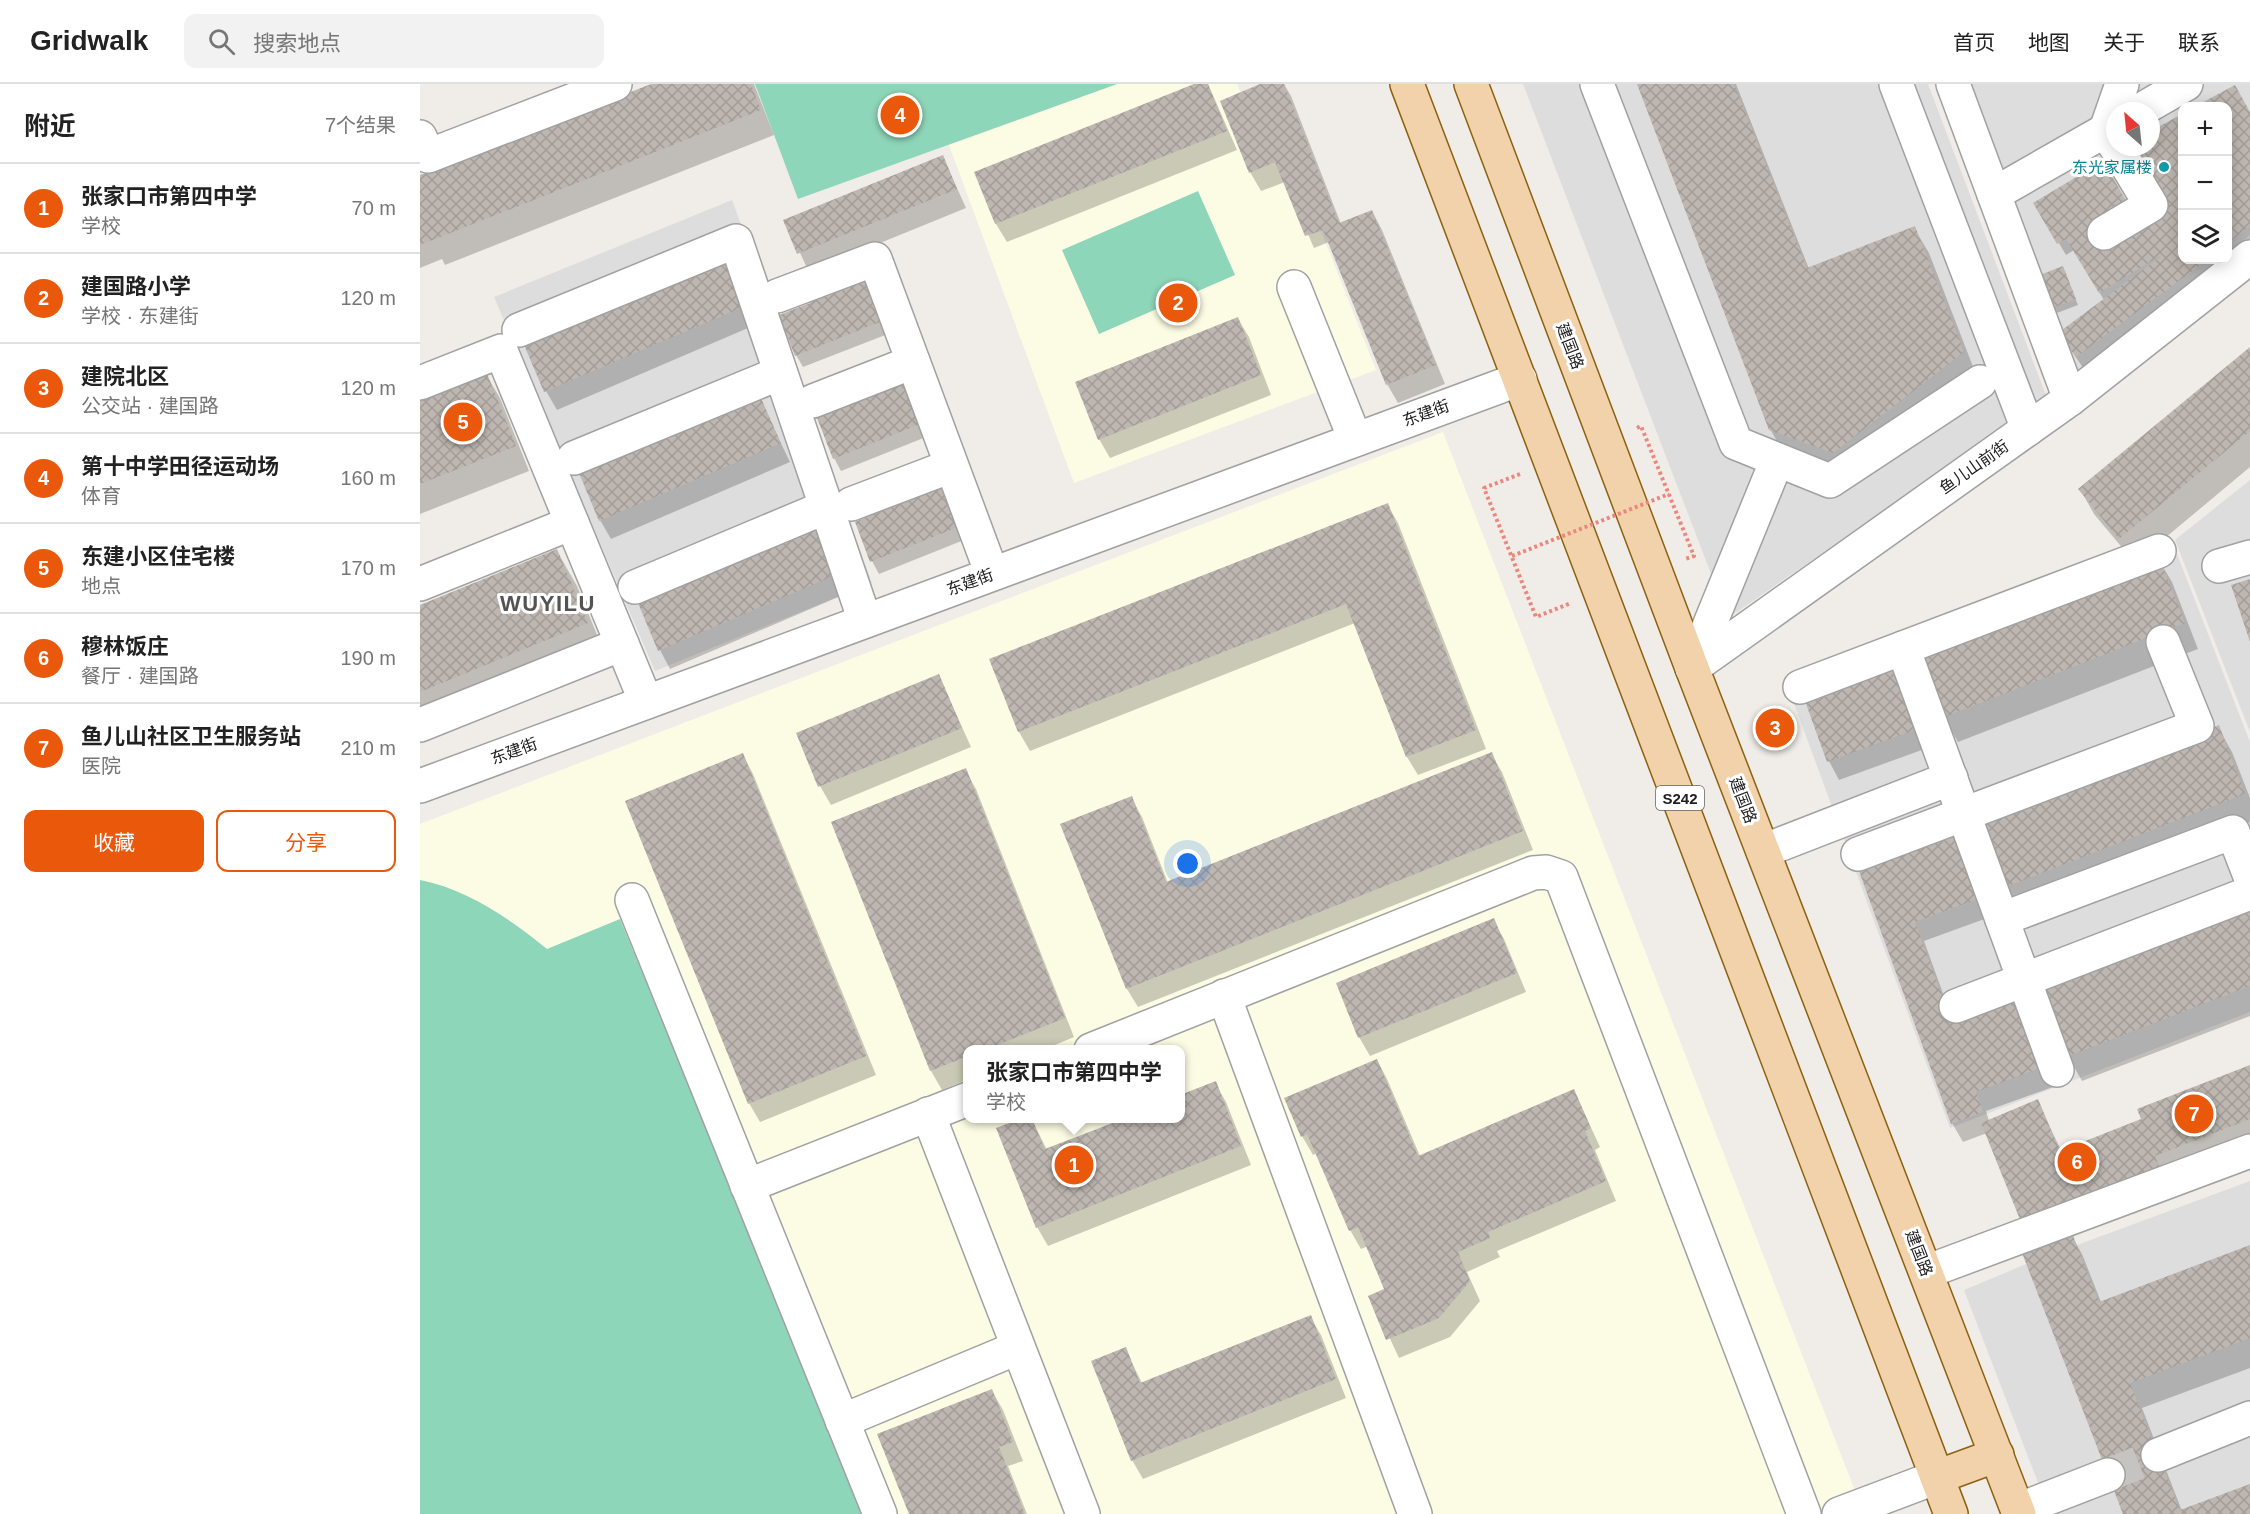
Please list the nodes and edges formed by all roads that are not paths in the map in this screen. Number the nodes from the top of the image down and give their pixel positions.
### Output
1 (615, 84) edge
2 (1407, 84) edge
3 (1471, 84) edge
4 (1598, 84) edge
5 (1896, 84) edge
6 (1953, 84) edge
7 (2122, 84) edge
8 (2186, 84) edge
9 (2119, 102) edge
10 (2155, 102) edge
11 (420, 136) edge
12 (2106, 140) edge
13 (2124, 156) edge
14 (1994, 194) junction
15 (2104, 233) dead end
16 (2250, 257) edge
17 (1294, 287) dead end
18 (777, 296) dead end
19 (519, 330) dead end
20 (913, 362) junction
21 (780, 373) junction
22 (1520, 379) junction
23 (1980, 382) dead end
24 (420, 383) edge
25 (2070, 399) junction
26 (813, 401) dead end
27 (2028, 429) junction
28 (1355, 439) junction
29 (574, 458) dead end
30 (1777, 460) junction
31 (951, 466) junction
32 (839, 506) junction
33 (572, 523) junction
34 (2159, 551) dead end
35 (2250, 557) edge
36 (2219, 566) dead end
37 (992, 574) junction
38 (420, 584) edge
39 (635, 587) dead end
40 (865, 621) junction
41 (2163, 642) dead end
42 (622, 644) junction
43 (1903, 648) junction
44 (1692, 668) junction
45 (1800, 687) dead end
46 (646, 702) junction
47 (420, 725) edge
48 (1952, 778) junction
49 (420, 786) edge
50 (1964, 814) junction
51 (1763, 850) junction
52 (1858, 854) dead end
53 (2250, 876) edge
54 (2250, 893) edge
55 (632, 900) dead end
56 (2002, 920) junction
57 (2024, 980) junction
58 (1224, 996) junction
59 (1956, 1006) dead end
60 (1102, 1045) edge
61 (2057, 1070) dead end
62 (963, 1101) edge
63 (928, 1114) junction
64 (2250, 1151) edge
65 (747, 1186) junction
66 (1926, 1272) junction
67 (1017, 1348) junction
68 (2250, 1418) edge
69 (842, 1421) junction
70 (1996, 1455) junction
71 (2158, 1455) tunnel mouth
72 (2108, 1475) tunnel mouth
73 (1937, 1477) junction
74 (2015, 1513) edge
75 (880, 1514) edge
76 (1083, 1514) edge
77 (1415, 1514) edge
78 (1804, 1514) edge
79 (1839, 1514) edge
80 (1951, 1514) edge

1 - 11 street
2 - 22 main road, S242
3 - 44 main road, 建国路
4 - 30 street
5 - 27 street
6 - 14 street
7 - 9 street
8 - 10 street
12 - 14 street
13 - 15 street
14 - 25 street
16 - 25 street, 鱼儿山前街
17 - 28 street
18 - 20 street
19 - 21 street
20 - 26 street
20 - 31 street
21 - 29 street
21 - 32 street
22 - 28 street, 东建街
22 - 73 main road, S242
23 - 30 street
24 - 33 street
25 - 27 street, 鱼儿山前街
27 - 44 street, 鱼儿山前街
28 - 37 street, 东建街
30 - 44 street
31 - 32 street
31 - 37 street
32 - 39 street
32 - 40 street
33 - 38 street
33 - 42 street
34 - 43 street
35 - 36 street
37 - 40 street, 东建街
40 - 46 street, 东建街
41 - 50 street
42 - 46 street
42 - 47 street
43 - 45 street
43 - 48 street
44 - 51 main road, 建国路
46 - 49 street, 东建街
48 - 50 street
48 - 51 street
50 - 52 street
50 - 56 street
51 - 66 main road, 建国路
53 - 56 street
54 - 57 street
55 - 65 street
56 - 57 street
57 - 59 street
57 - 61 street
58 - 60 street
58 - 77 street
58 - 78 street
62 - 63 street
63 - 65 street
63 - 67 street
64 - 66 street
65 - 69 street
66 - 70 main road, 建国路
67 - 69 street
67 - 76 street
68 - 71 street
69 - 75 street
70 - 73 main road
70 - 74 main road, 建国路
72 - 74 street
73 - 79 street
73 - 80 main road, S242

